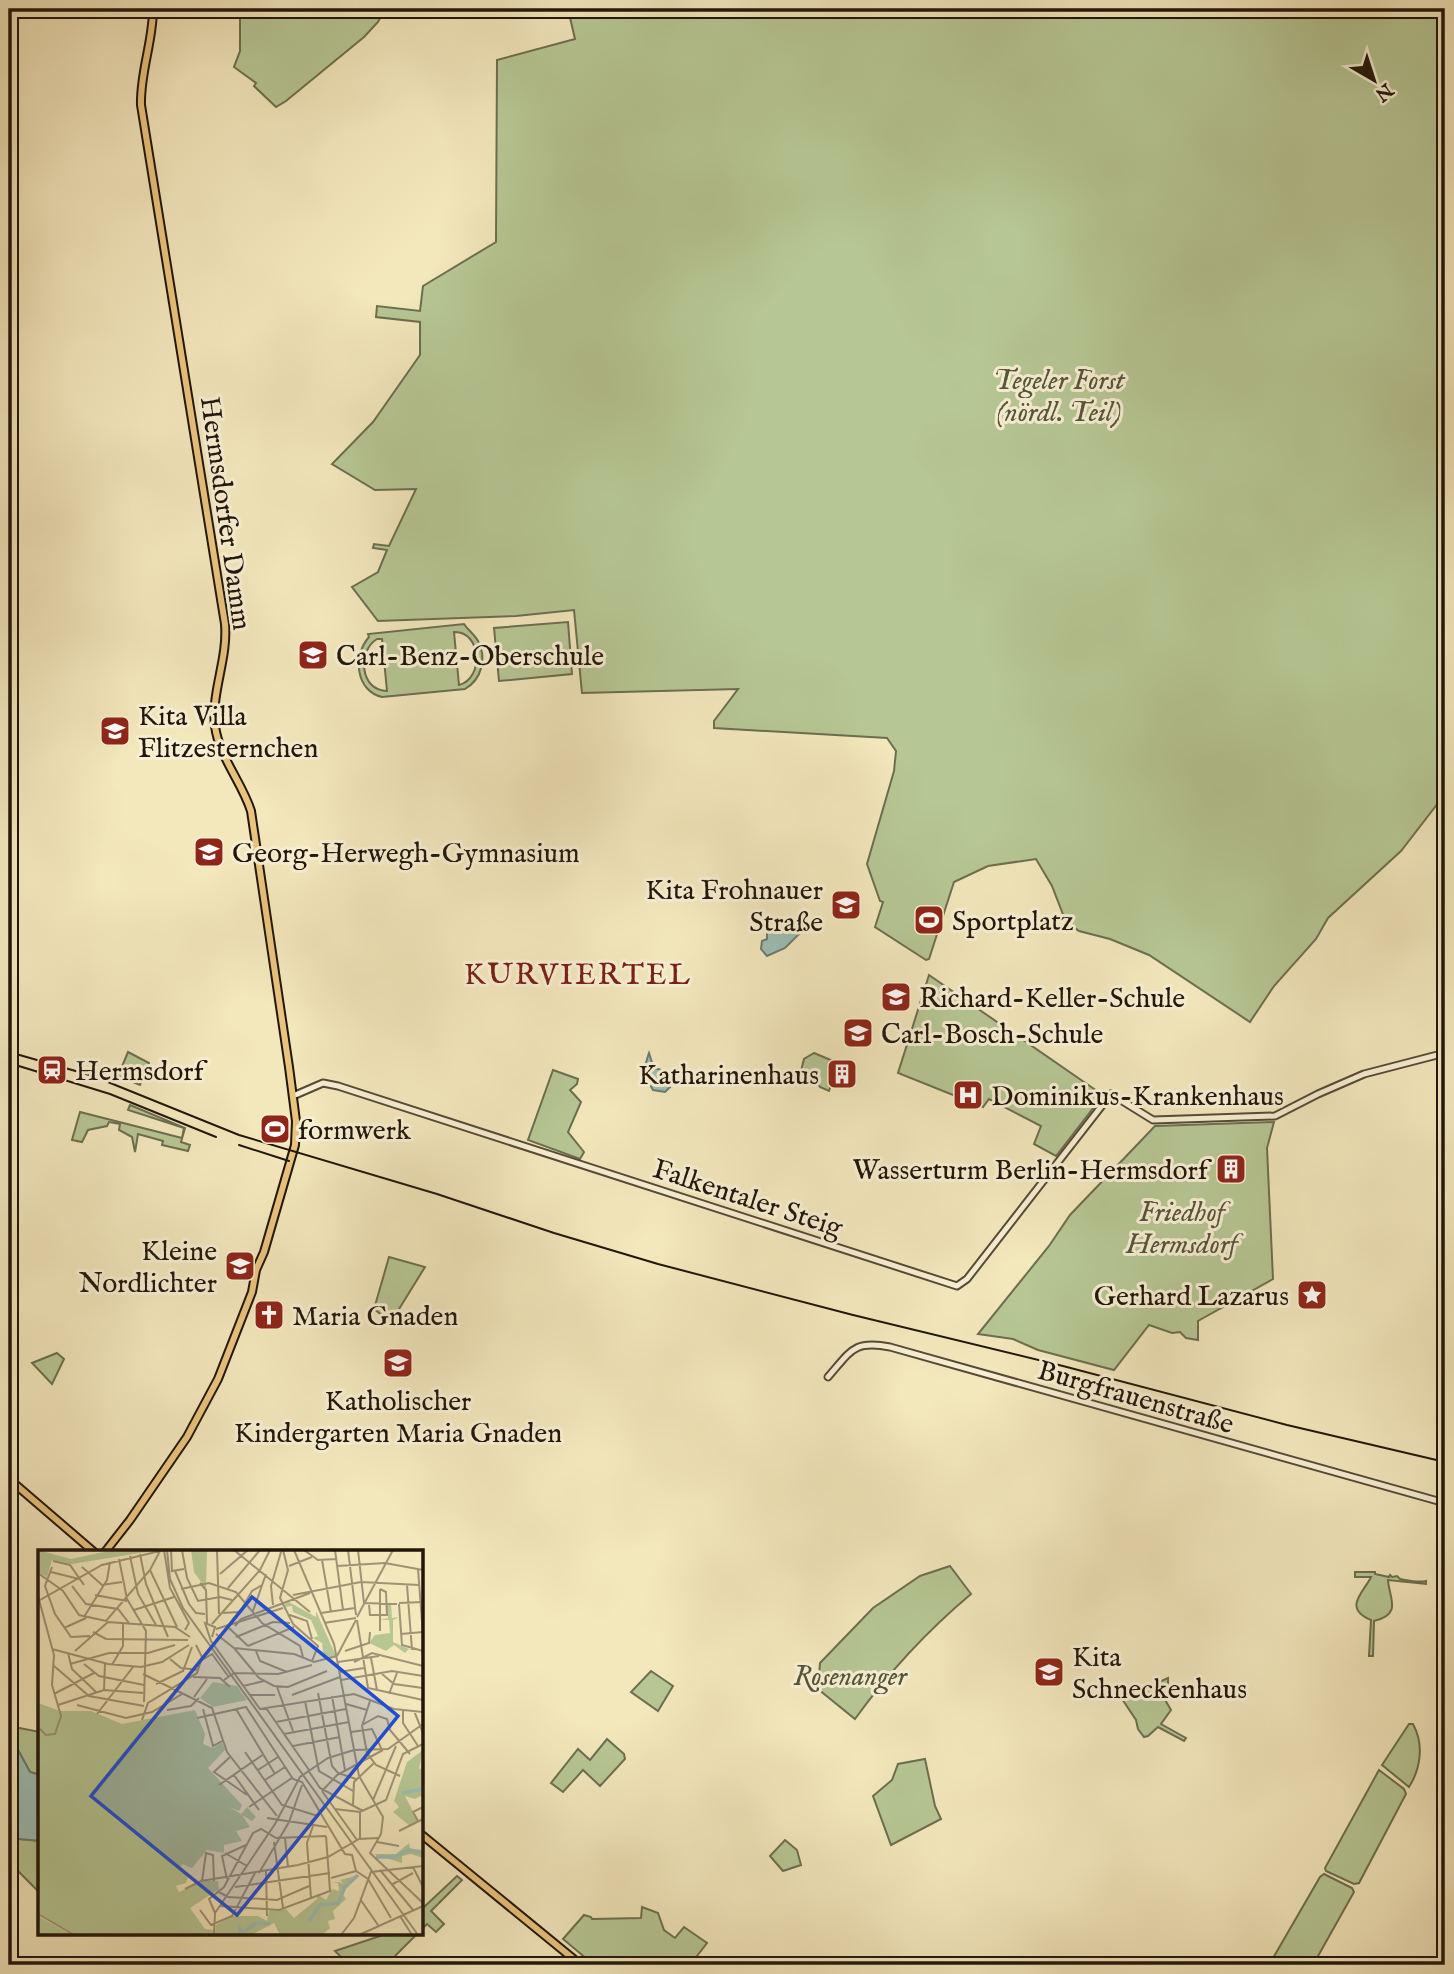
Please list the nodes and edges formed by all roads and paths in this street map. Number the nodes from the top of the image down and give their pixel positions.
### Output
1 (153, 9) edge
2 (1445, 1053) edge
3 (293, 1096) junction
4 (828, 1377) dead end
5 (9, 1479) edge
6 (1445, 1503) edge
7 (92, 1550) edge
8 (106, 1550) edge
9 (424, 1837) edge
10 (581, 1965) edge

1 - 3 main road, Hermsdorfer Damm
2 - 3 street, Falkentaler Steig
3 - 8 main road, Hermsdorfer Damm
4 - 6 street, Burgfrauenstraße
5 - 7 main road
9 - 10 main road

